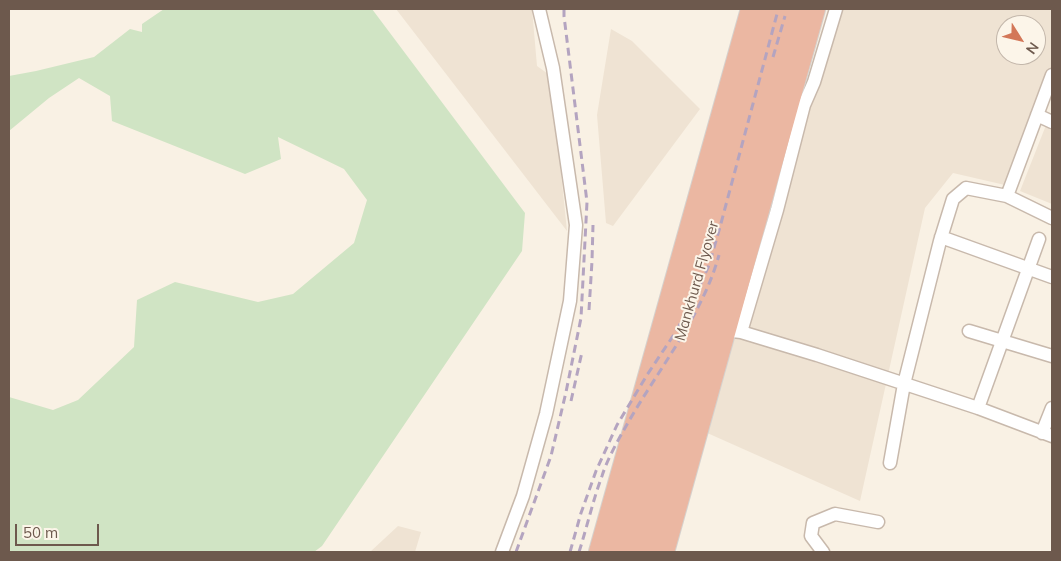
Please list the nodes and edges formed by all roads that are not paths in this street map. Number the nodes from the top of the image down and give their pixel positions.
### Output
1 (540, 9) edge
2 (753, 9) edge
3 (772, 9) edge
4 (793, 9) edge
5 (813, 9) edge
6 (836, 9) edge
7 (1052, 76) edge
8 (797, 100) junction
9 (1037, 115) junction
10 (1052, 122) edge
11 (1007, 196) junction
12 (1052, 218) edge
13 (941, 237) junction
14 (1039, 239) dead end
15 (1028, 268) junction
16 (1052, 277) edge
17 (969, 331) dead end
18 (721, 339) junction
19 (1002, 341) junction
20 (1052, 356) edge
21 (904, 384) junction
22 (978, 408) junction
23 (1052, 408) edge
24 (1047, 434) edge
25 (890, 463) dead end
26 (878, 522) dead end
27 (502, 552) edge
28 (601, 552) edge
29 (621, 552) edge
30 (642, 552) edge
31 (662, 552) edge
32 (823, 552) edge

1 - 27 street
2 - 28 highway
3 - 29 highway, Mankhurd Flyover
4 - 18 highway, Mankhurd Flyover
5 - 8 highway
6 - 8 street
7 - 9 street
8 - 18 highway
9 - 10 street
9 - 11 street
11 - 12 street
11 - 13 street
13 - 15 street
13 - 21 street
14 - 15 street
15 - 16 street
15 - 19 street
17 - 19 street
18 - 21 street
18 - 30 highway, Mankhurd Flyover
18 - 31 highway
19 - 20 street
19 - 22 street
21 - 22 street
21 - 25 street
22 - 24 street
23 - 24 street
26 - 32 street

